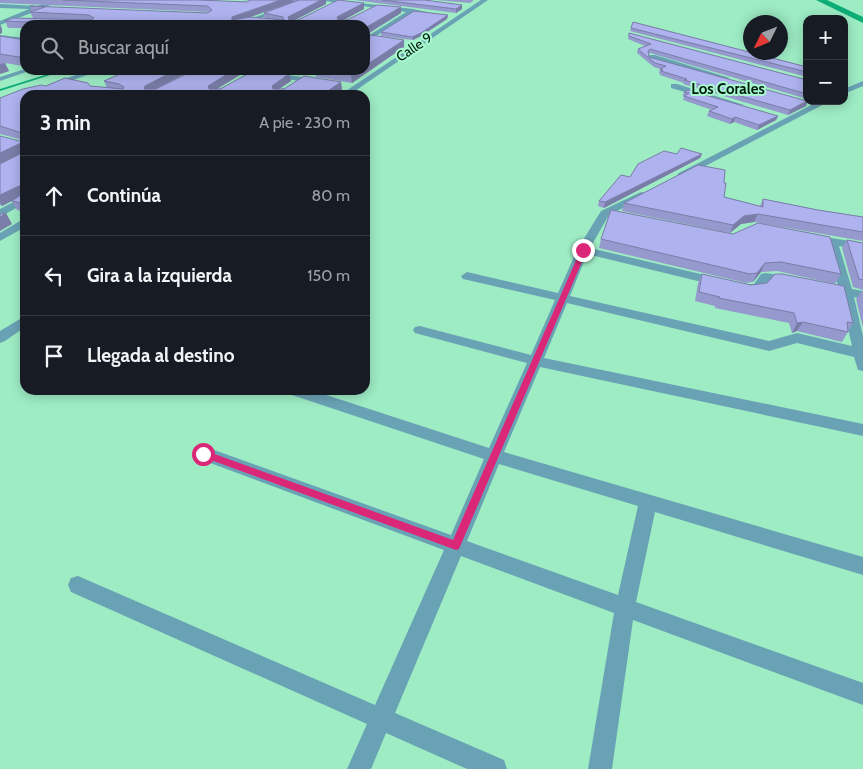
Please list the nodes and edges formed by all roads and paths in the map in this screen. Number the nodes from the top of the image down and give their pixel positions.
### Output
1 (59, 0) edge
2 (320, 0) edge
3 (485, 0) edge
4 (340, 1) edge
5 (0, 6) edge
6 (466, 6) dead end
7 (376, 7) junction
8 (475, 7) junction
9 (287, 8) edge
10 (36, 9) junction
11 (325, 9) edge
12 (55, 10) edge
13 (367, 11) edge
14 (413, 11) junction
15 (441, 15) edge
16 (450, 16) edge
17 (459, 17) junction
18 (251, 20) edge
19 (2, 22) edge
20 (20, 22) edge
21 (0, 37) edge
22 (370, 37) edge
23 (20, 39) edge
24 (370, 39) edge
25 (380, 40) edge
26 (408, 44) dead end
27 (418, 45) junction
28 (652, 57) edge
29 (9, 67) edge
30 (20, 69) edge
31 (20, 72) edge
32 (83, 75) edge
33 (250, 75) edge
34 (276, 75) edge
35 (310, 75) edge
36 (369, 75) edge
37 (370, 75) edge
38 (0, 79) edge
39 (304, 79) junction
40 (735, 81) edge
41 (237, 82) edge
42 (863, 82) edge
43 (329, 83) edge
44 (674, 86) dead end
45 (291, 87) edge
46 (38, 90) edge
47 (348, 90) edge
48 (848, 90) edge
49 (815, 105) edge
50 (745, 107) edge
51 (772, 115) edge
52 (789, 120) junction
53 (675, 178) edge
54 (649, 191) edge
55 (20, 202) edge
56 (605, 213) junction
57 (0, 214) edge
58 (625, 217) edge
59 (0, 218) edge
60 (20, 222) edge
61 (20, 226) edge
62 (803, 236) edge
63 (0, 238) edge
64 (832, 241) junction
65 (863, 247) edge
66 (583, 250) junction
67 (467, 276) dead end
68 (846, 292) junction
69 (863, 295) edge
70 (562, 298) junction
71 (20, 324) edge
72 (420, 330) dead end
73 (0, 338) edge
74 (862, 358) edge
75 (536, 361) junction
76 (309, 395) edge
77 (863, 430) edge
78 (203, 454) dead end
79 (494, 456) junction
80 (648, 501) junction
81 (456, 546) junction
82 (863, 566) edge
83 (78, 585) dead end
84 (625, 607) junction
85 (863, 694) edge
86 (381, 718) junction
87 (359, 769) edge
88 (495, 769) edge
89 (600, 769) edge

1 - 10 street
2 - 4 street
3 - 8 street, Calle 9
4 - 7 street
4 - 11 street
5 - 10 street
6 - 8 street
7 - 13 street
7 - 14 street
8 - 17 street, Calle 9
9 - 18 street
10 - 12 street
10 - 19 street
14 - 15 street
14 - 22 street
16 - 17 street
17 - 27 street, Calle 9
19 - 20 street
21 - 23 street
24 - 25 street
26 - 27 street
27 - 37 street, Calle 9
28 - 40 street
29 - 30 street
31 - 38 street
32 - 46 street
33 - 41 street
34 - 39 street
35 - 39 street
36 - 47 street, Calle 9
39 - 43 street
39 - 45 street
42 - 48 street
44 - 50 street
49 - 52 street
51 - 52 street
52 - 53 street
54 - 56 street
55 - 57 street
56 - 58 street
56 - 66 street
59 - 60 street
61 - 63 street
62 - 64 street
64 - 65 street
64 - 68 street
66 - 68 street
66 - 70 street
67 - 70 street
68 - 69 street
68 - 74 street
70 - 74 street
70 - 75 street
71 - 73 street
72 - 75 street
75 - 77 street
75 - 79 street
76 - 79 street
78 - 81 street
79 - 80 street
79 - 81 street
80 - 82 street
80 - 84 street
81 - 84 street
81 - 86 street
83 - 86 street
84 - 85 street
84 - 89 street
86 - 87 street
86 - 88 street

